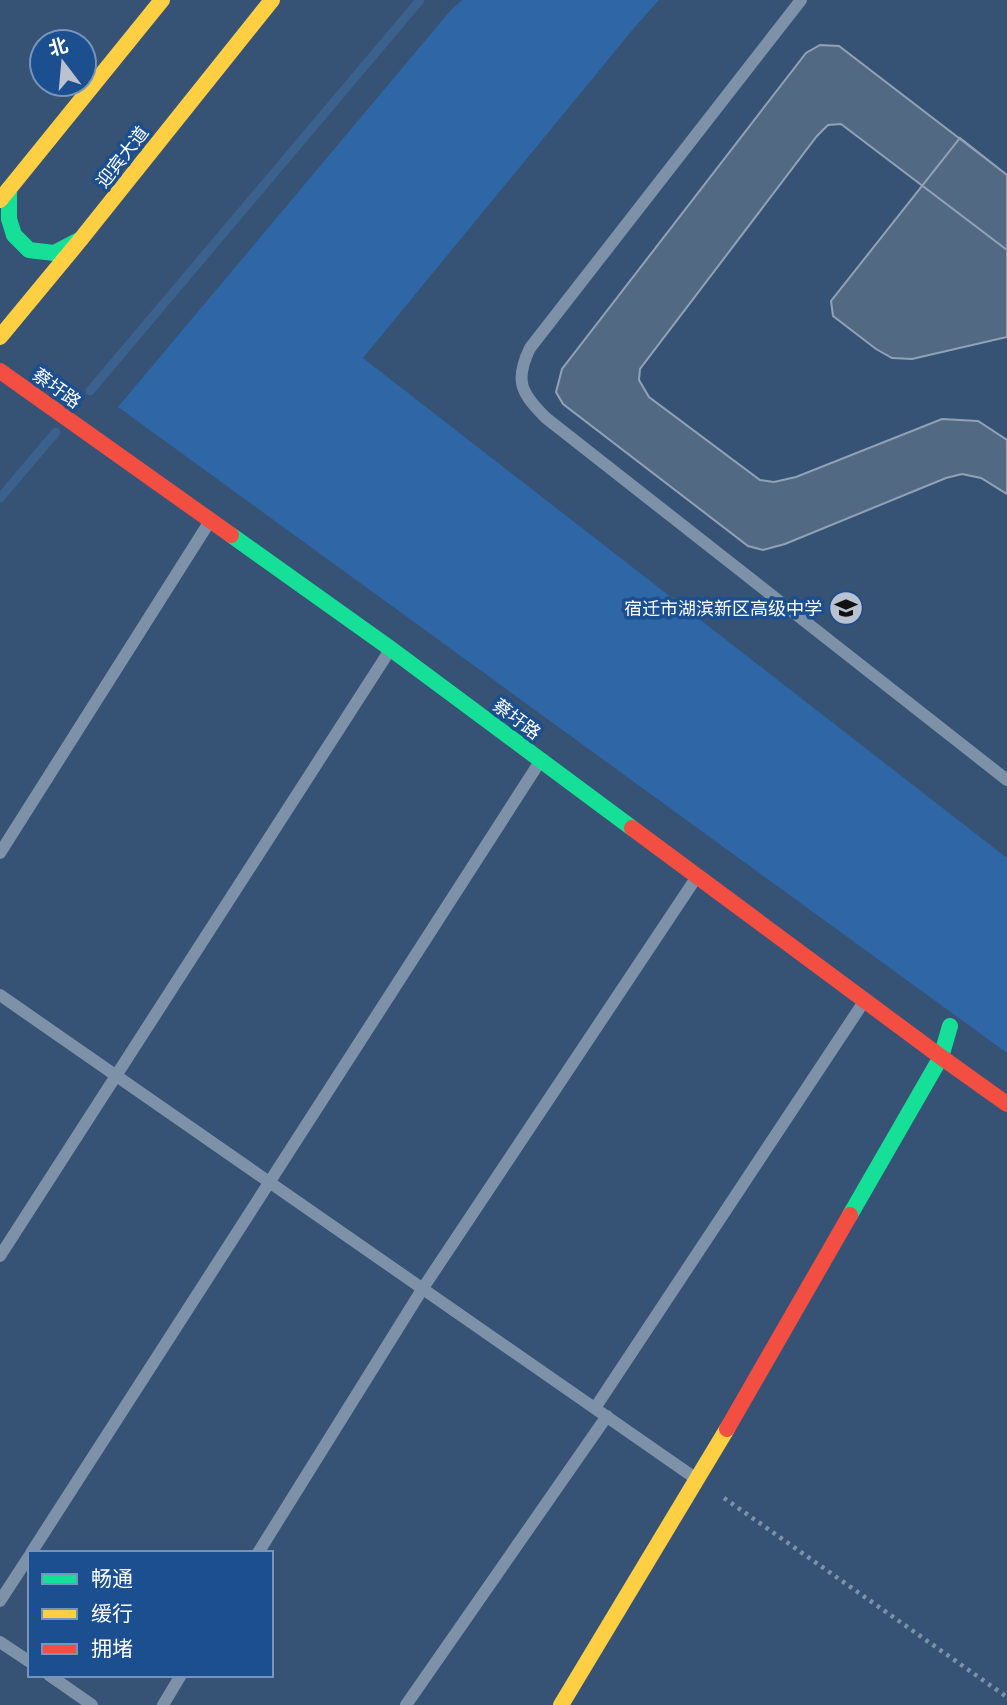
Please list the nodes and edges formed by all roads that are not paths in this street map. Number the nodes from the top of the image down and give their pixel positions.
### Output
1 (162, 0) edge
2 (272, 0) edge
3 (801, 0) edge
4 (5, 195) edge
5 (82, 239) junction
6 (0, 337) edge
7 (0, 371) edge
8 (210, 521) junction
9 (391, 649) junction
10 (541, 760) junction
11 (1007, 780) edge
12 (0, 853) edge
13 (697, 876) junction
14 (0, 995) edge
15 (865, 1000) junction
16 (950, 1026) dead end
17 (941, 1057) junction
18 (116, 1076) junction
19 (1007, 1104) edge
20 (269, 1182) junction
21 (0, 1256) edge
22 (423, 1288) junction
23 (595, 1408) junction
24 (607, 1416) junction
25 (698, 1480) junction
26 (32, 1551) edge
27 (259, 1551) edge
28 (28, 1557) edge
29 (0, 1601) edge
30 (0, 1642) edge
31 (28, 1661) edge
32 (52, 1677) edge
33 (180, 1677) edge
34 (92, 1705) edge
35 (163, 1705) edge
36 (406, 1705) edge
37 (561, 1705) edge

1 - 4 main road
2 - 5 main road, 迎宾大道
3 - 11 lane
4 - 5 main road
5 - 6 main road, 迎宾大道
7 - 8 main road, 蔡圩路
8 - 9 main road, 蔡圩路
8 - 12 lane
9 - 10 main road, 蔡圩路
9 - 18 lane
10 - 13 main road, 蔡圩路
10 - 20 lane
13 - 15 main road, 蔡圩路
13 - 22 lane
14 - 18 lane
15 - 17 main road, 蔡圩路
15 - 23 lane
16 - 17 main road
17 - 19 main road, 蔡圩路
17 - 25 main road
18 - 20 lane
18 - 21 lane
20 - 22 lane
20 - 26 lane
22 - 23 lane
22 - 27 lane
23 - 24 lane
24 - 25 lane
24 - 36 lane
25 - 37 main road
28 - 29 lane
30 - 31 lane
32 - 34 lane
33 - 35 lane

